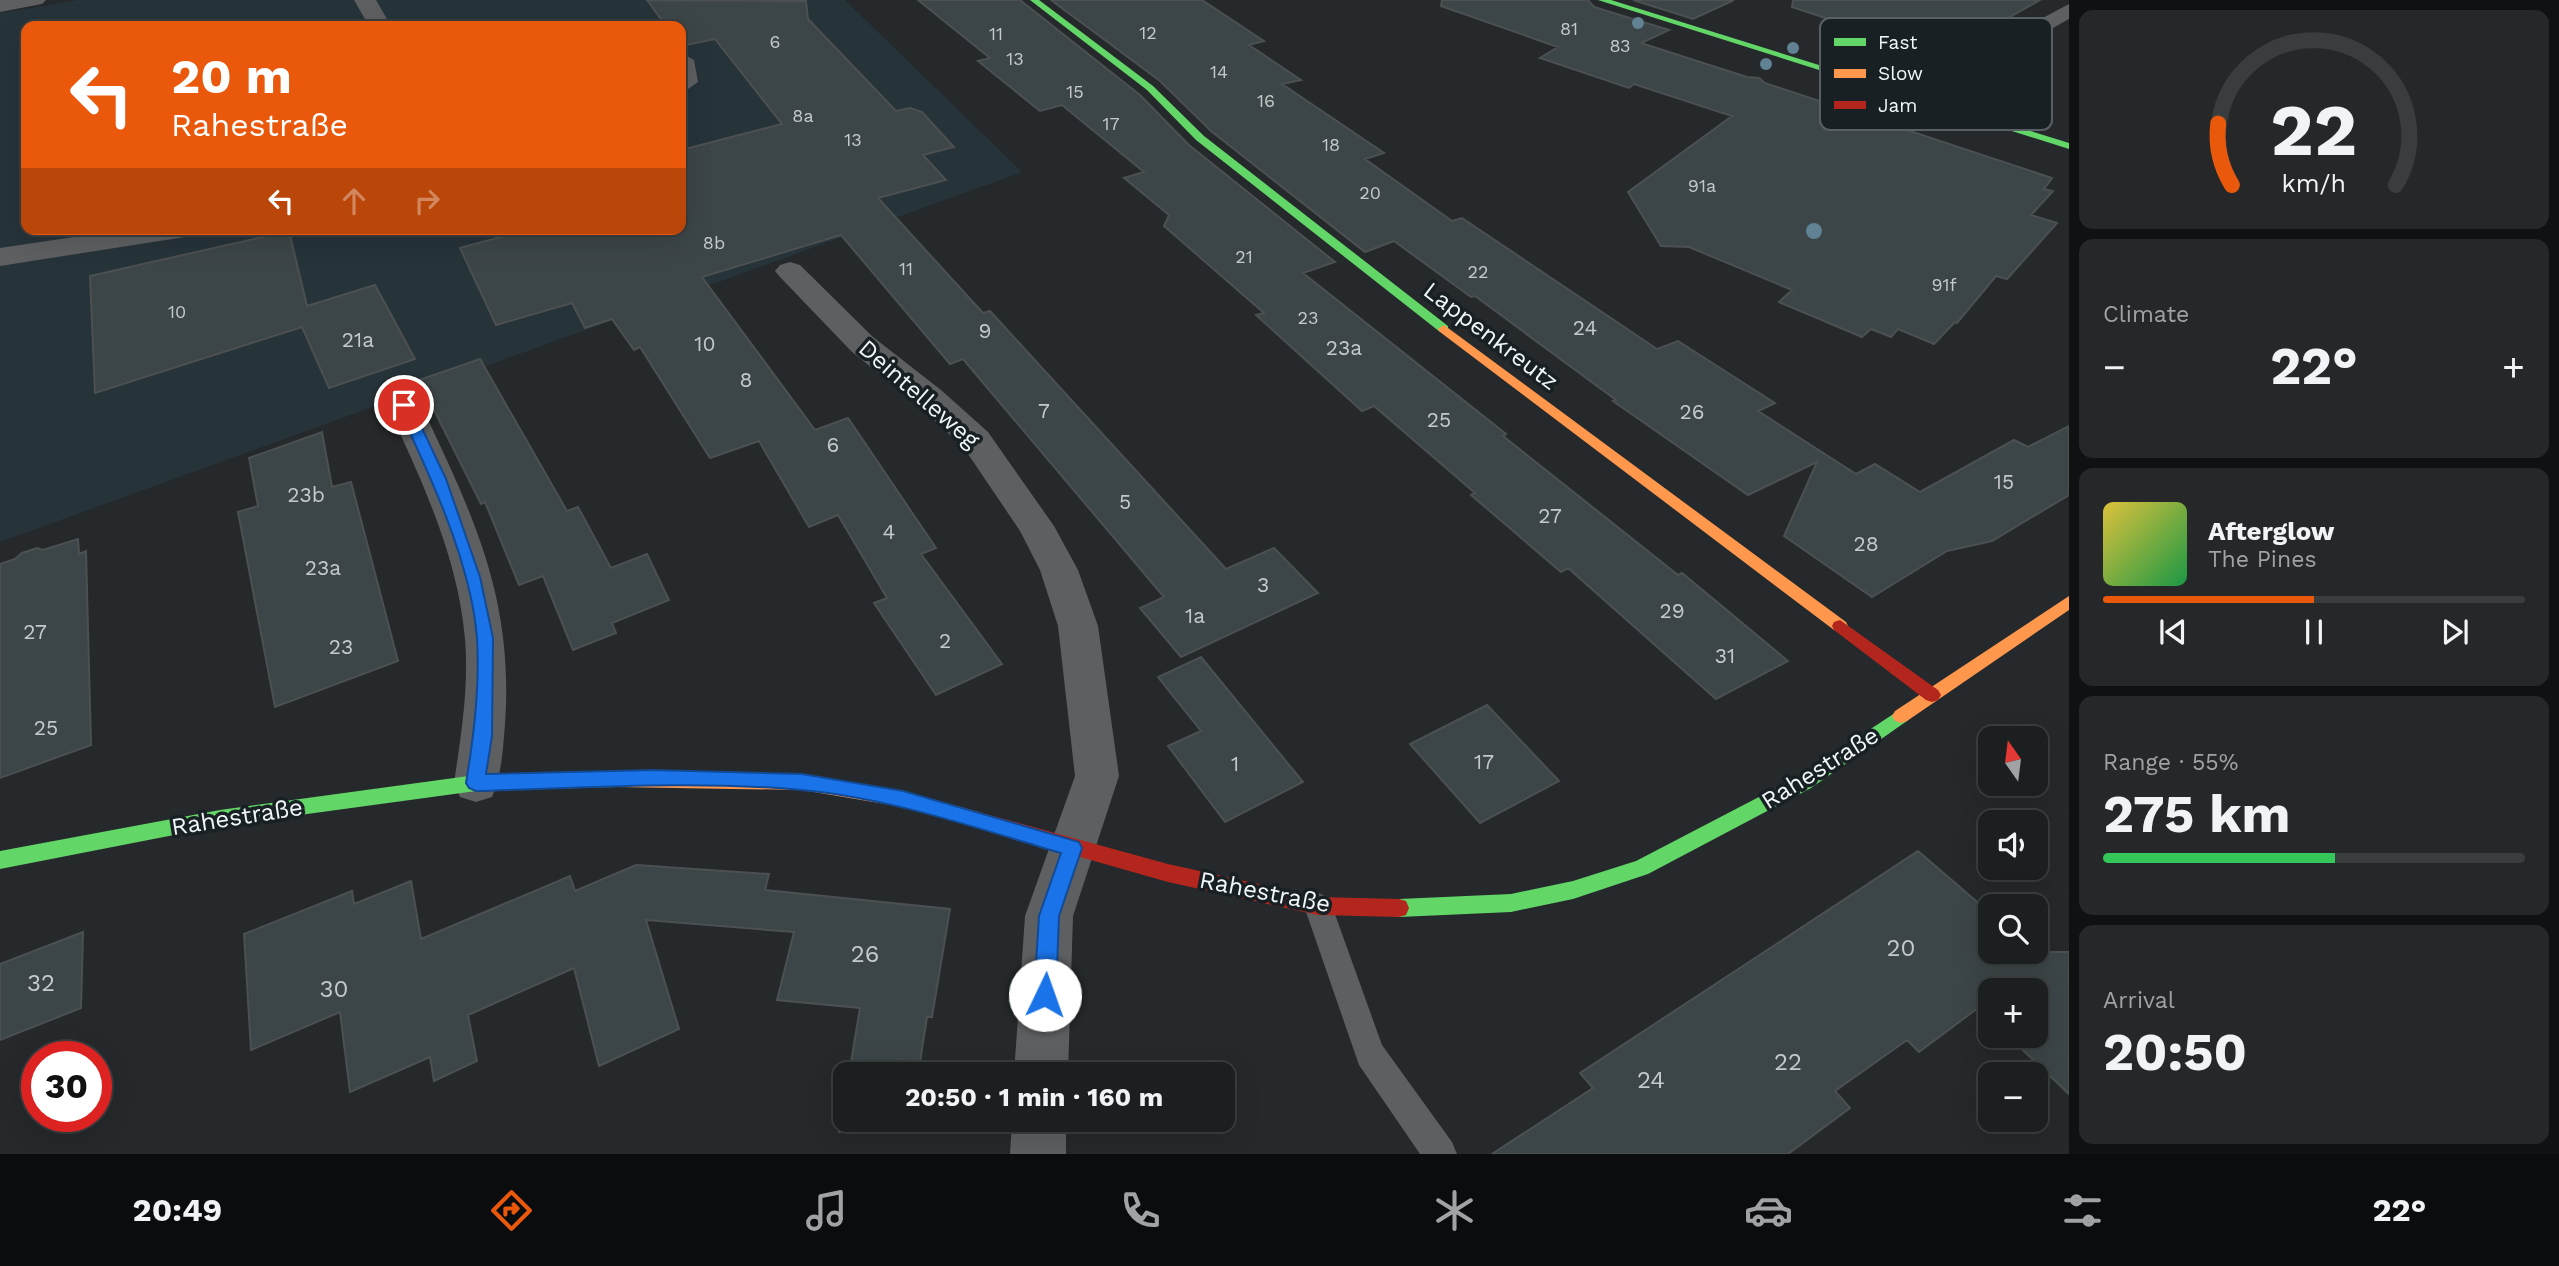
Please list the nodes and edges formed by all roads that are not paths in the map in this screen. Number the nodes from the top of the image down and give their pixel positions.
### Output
1 (35, 0) edge
2 (365, 0) edge
3 (1034, 0) edge
4 (1602, 0) edge
5 (0, 6) edge
6 (2069, 9) edge
7 (2052, 20) edge
8 (377, 21) edge
9 (687, 60) dead end
10 (1820, 68) edge
11 (686, 86) edge
12 (2018, 130) edge
13 (2069, 146) edge
14 (145, 235) edge
15 (0, 257) edge
16 (790, 271) dead end
17 (404, 405) dead end
18 (2069, 602) edge
19 (1932, 695) junction
20 (476, 783) junction
21 (1072, 848) junction
22 (0, 860) edge
23 (1318, 906) junction
24 (1042, 1062) edge
25 (1039, 1132) edge
26 (1038, 1154) edge
27 (1440, 1154) edge

1 - 5 street
2 - 8 street
3 - 19 street, Lappenkreutz
4 - 10 street
6 - 7 street
9 - 11 lane
12 - 13 street
14 - 15 street
16 - 21 street, Deintelleweg
17 - 20 street
18 - 19 street, Rahestraße
19 - 23 street, Rahestraße
20 - 21 street, Rahestraße
20 - 22 street, Rahestraße
21 - 23 street, Rahestraße
21 - 24 street, Deintelleweg
23 - 27 lane
25 - 26 street

